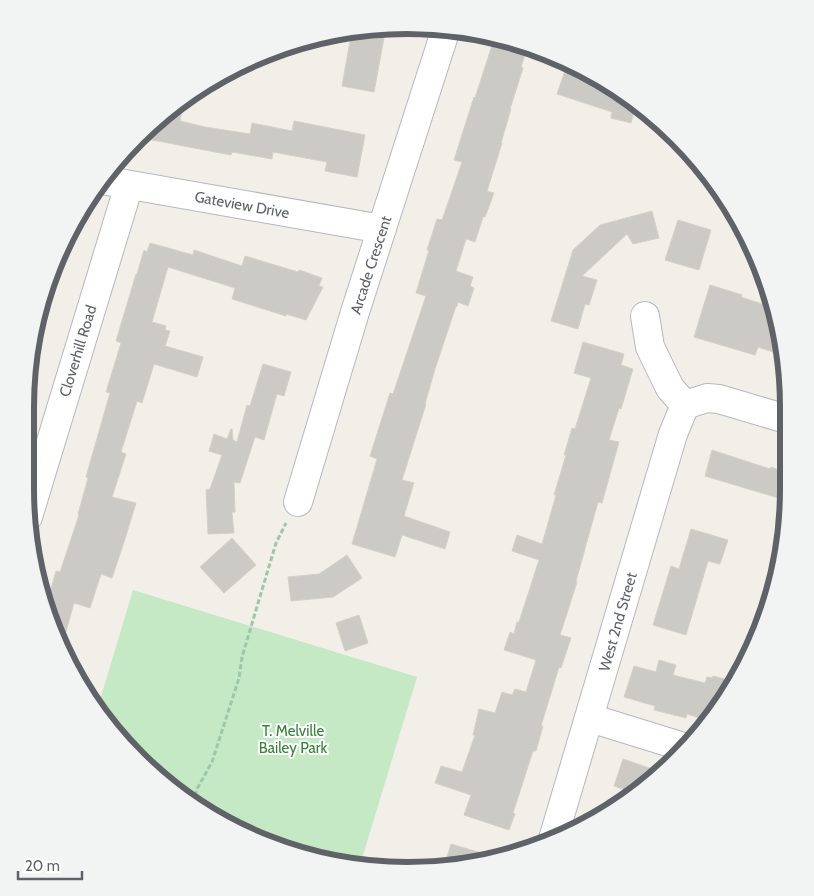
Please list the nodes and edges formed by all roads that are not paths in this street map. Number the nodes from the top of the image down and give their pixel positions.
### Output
1 (444, 36) edge
2 (110, 181) edge
3 (129, 185) junction
4 (382, 230) junction
5 (645, 316) dead end
6 (685, 405) junction
7 (780, 417) edge
8 (34, 496) edge
9 (298, 502) road end
10 (590, 718) junction
11 (678, 745) edge
12 (555, 832) edge

1 - 4 street, Arcade Crescent
2 - 3 street, Gateview Drive
3 - 4 street, Gateview Drive
3 - 8 street, Cloverhill Road
4 - 9 street, Arcade Crescent
5 - 6 street
6 - 7 street
6 - 10 street, West 2nd Street
10 - 11 street
10 - 12 street, West 2nd Street

